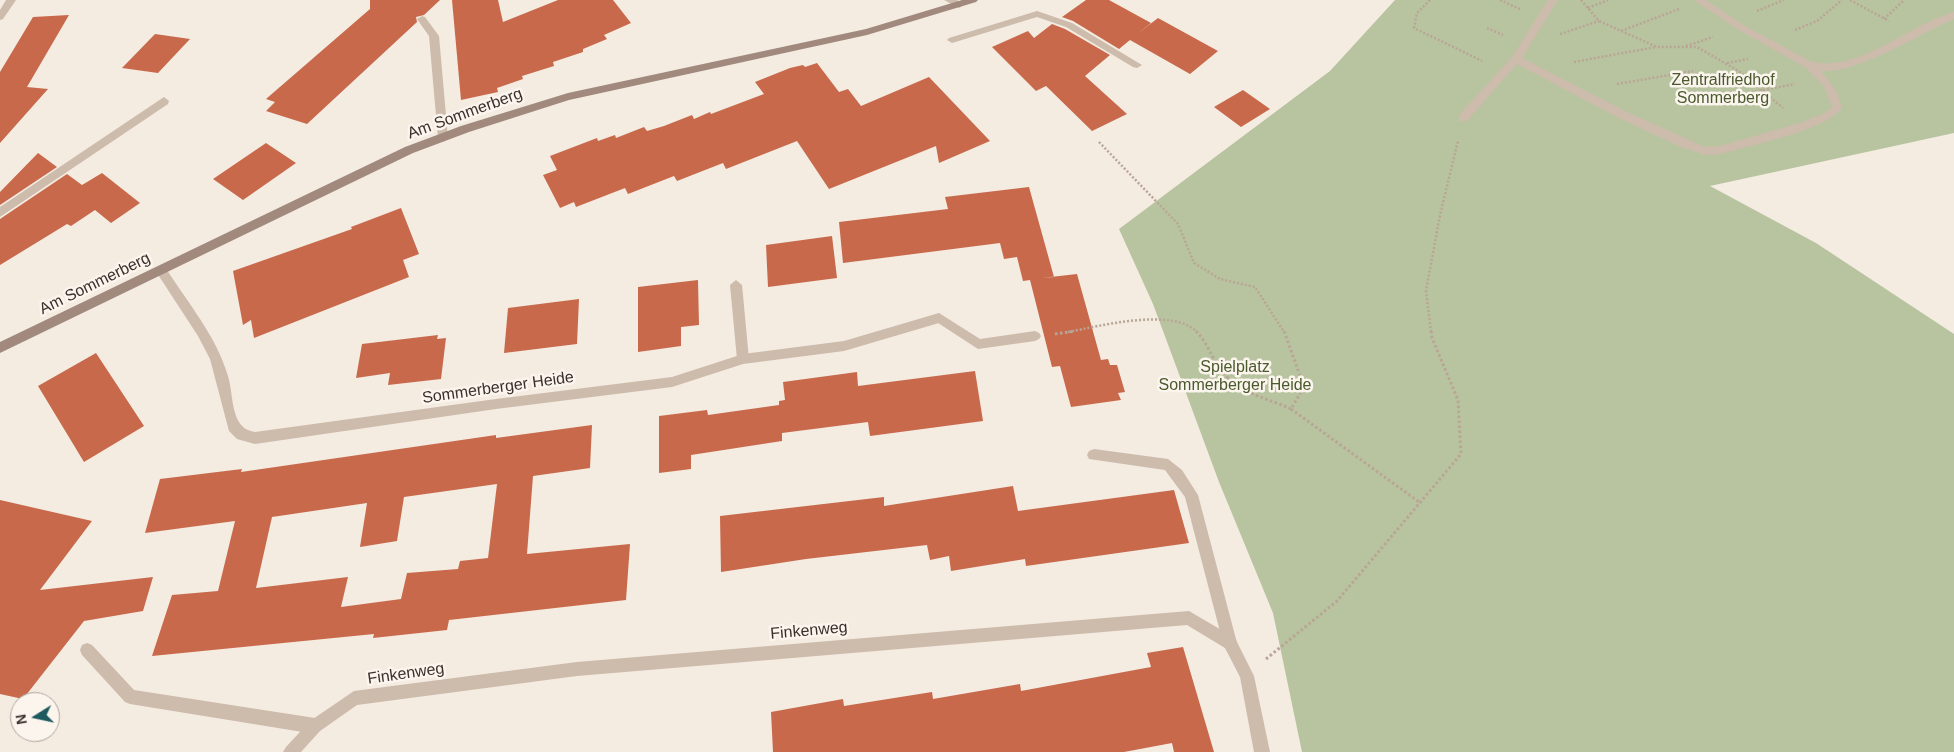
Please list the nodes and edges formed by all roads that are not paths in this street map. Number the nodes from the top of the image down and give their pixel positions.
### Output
1 (11, 0) edge
2 (973, 0) edge
3 (1553, 0) edge
4 (1700, 0) edge
5 (954, 3) edge
6 (1954, 15) edge
7 (0, 17) edge
8 (422, 19) dead end
9 (952, 40) dead end
10 (1516, 59) junction
11 (1137, 64) dead end
12 (1809, 66) junction
13 (164, 101) dead end
14 (1463, 118) road end
15 (442, 138) junction
16 (0, 213) edge
17 (161, 270) junction
18 (736, 285) dead end
19 (1035, 336) road end
20 (0, 348) edge
21 (743, 359) junction
22 (1094, 455) dead end
23 (1230, 644) junction
24 (87, 650) dead end
25 (315, 726) junction
26 (291, 752) edge
27 (1262, 752) edge

1 - 7 street
2 - 5 street, Am Sommerberg
3 - 10 street
4 - 12 street
5 - 15 street, Am Sommerberg
6 - 12 street
8 - 15 street
9 - 11 street
10 - 12 street
10 - 14 street
13 - 16 street
15 - 17 street, Am Sommerberg
17 - 20 street, Am Sommerberg
17 - 21 street, Sommerberger Heide
18 - 21 street
19 - 21 street, Sommerberger Heide
22 - 23 street
23 - 25 street, Finkenweg
23 - 27 street, Finkenweg
24 - 25 street
25 - 26 street, Finkenweg

